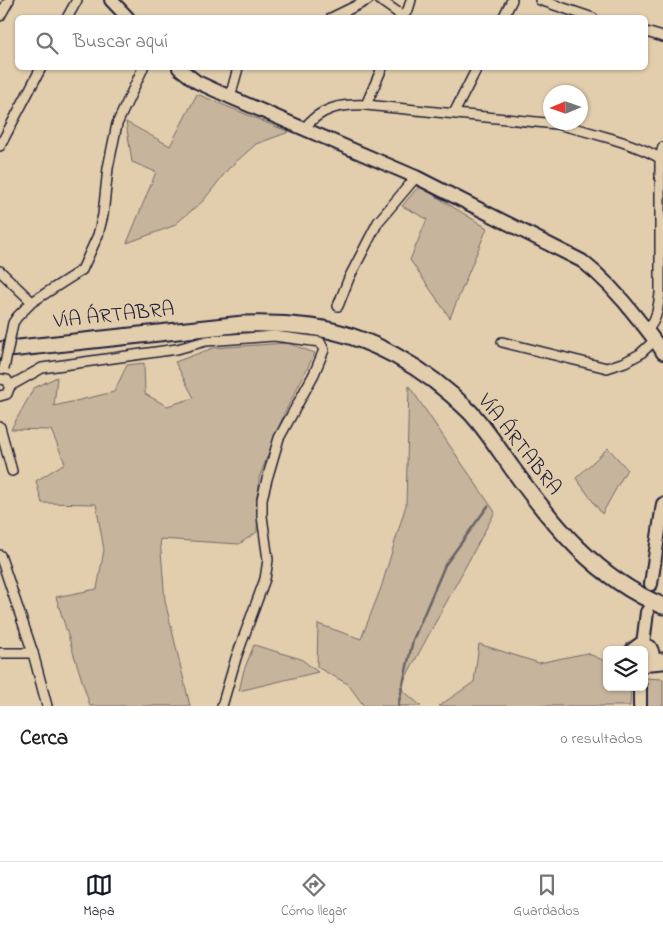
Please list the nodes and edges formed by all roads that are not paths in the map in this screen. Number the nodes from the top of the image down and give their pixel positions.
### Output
1 (9, 0) edge
2 (77, 0) edge
3 (111, 0) edge
4 (368, 0) edge
5 (380, 0) edge
6 (411, 0) edge
7 (512, 0) edge
8 (540, 0) edge
9 (69, 15) edge
10 (125, 15) edge
11 (337, 15) edge
12 (399, 15) edge
13 (404, 15) edge
14 (504, 15) edge
15 (584, 15) edge
16 (0, 16) edge
17 (648, 33) edge
18 (663, 37) edge
19 (39, 70) edge
20 (142, 70) edge
21 (182, 70) edge
22 (237, 70) edge
23 (381, 70) edge
24 (476, 70) edge
25 (230, 98) junction
26 (366, 105) junction
27 (454, 113) junction
28 (304, 129) junction
29 (0, 146) edge
30 (663, 147) edge
31 (661, 159) edge
32 (416, 177) junction
33 (0, 271) edge
34 (32, 302) junction
35 (338, 306) dead end
36 (651, 335) junction
37 (502, 342) dead end
38 (0, 350) edge
39 (663, 354) edge
40 (2, 375) edge
41 (10, 386) junction
42 (0, 396) edge
43 (0, 427) edge
44 (12, 472) dead end
45 (663, 504) edge
46 (0, 555) edge
47 (3, 576) edge
48 (651, 584) dead end
49 (663, 606) edge
50 (648, 612) dead end
51 (638, 646) edge
52 (648, 647) edge
53 (0, 653) edge
54 (32, 653) junction
55 (653, 663) edge
56 (640, 691) edge
57 (47, 706) edge
58 (222, 706) edge
59 (640, 706) edge

1 - 16 street
2 - 9 street
3 - 10 street
4 - 11 street
5 - 12 street
6 - 13 street
7 - 14 street
8 - 15 street
17 - 18 street
19 - 29 street
20 - 34 street
21 - 25 street
22 - 25 street
23 - 26 street
24 - 27 street
25 - 28 street
26 - 27 street
26 - 28 street
27 - 31 street
28 - 32 street
30 - 31 street
31 - 36 street
32 - 35 street
32 - 36 street
33 - 34 street
34 - 40 street, bridge
36 - 37 street
36 - 39 street
38 - 49 highway, VÍA ÁRTABRA
40 - 41 street
41 - 42 street
41 - 58 street
43 - 44 street
45 - 48 street
46 - 47 street
47 - 54 street
50 - 51 street
52 - 55 street
53 - 54 street
54 - 57 street
56 - 59 street

